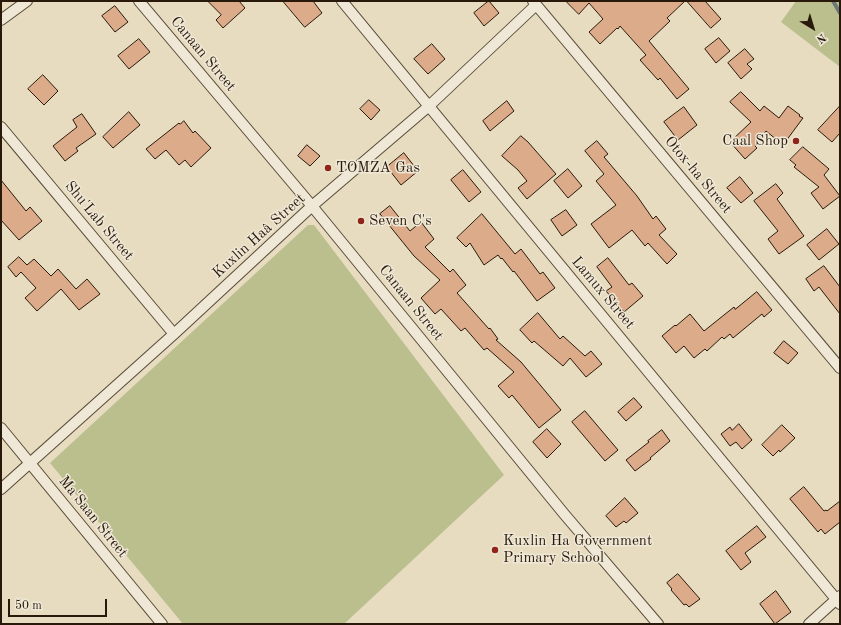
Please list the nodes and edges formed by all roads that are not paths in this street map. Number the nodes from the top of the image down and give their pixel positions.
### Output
1 (27, 1) edge
2 (139, 1) edge
3 (342, 1) edge
4 (535, 3) edge
5 (1, 20) edge
6 (429, 106) junction
7 (1, 127) edge
8 (312, 206) junction
9 (174, 334) junction
10 (840, 368) edge
11 (1, 428) edge
12 (30, 463) junction
13 (1, 489) edge
14 (839, 600) edge
15 (162, 624) edge
16 (658, 624) edge
17 (809, 624) edge

1 - 5 street
2 - 8 street, Canaan Street
3 - 6 street, Lamux Street
4 - 6 street, Kuxlin Haâ Street
4 - 10 street, Otox-ha Street
6 - 8 street, Kuxlin Haâ Street
6 - 14 street, Lamux Street
7 - 9 street, Shu'Lab Street
8 - 9 street, Kuxlin Haâ Street
8 - 16 street, Canaan Street
9 - 12 street, Kuxlin Haâ Street
11 - 12 street, Ma'Saan Street
12 - 13 street, Kuxlin Haâ Street
12 - 15 street, Ma'Saan Street
14 - 17 street

